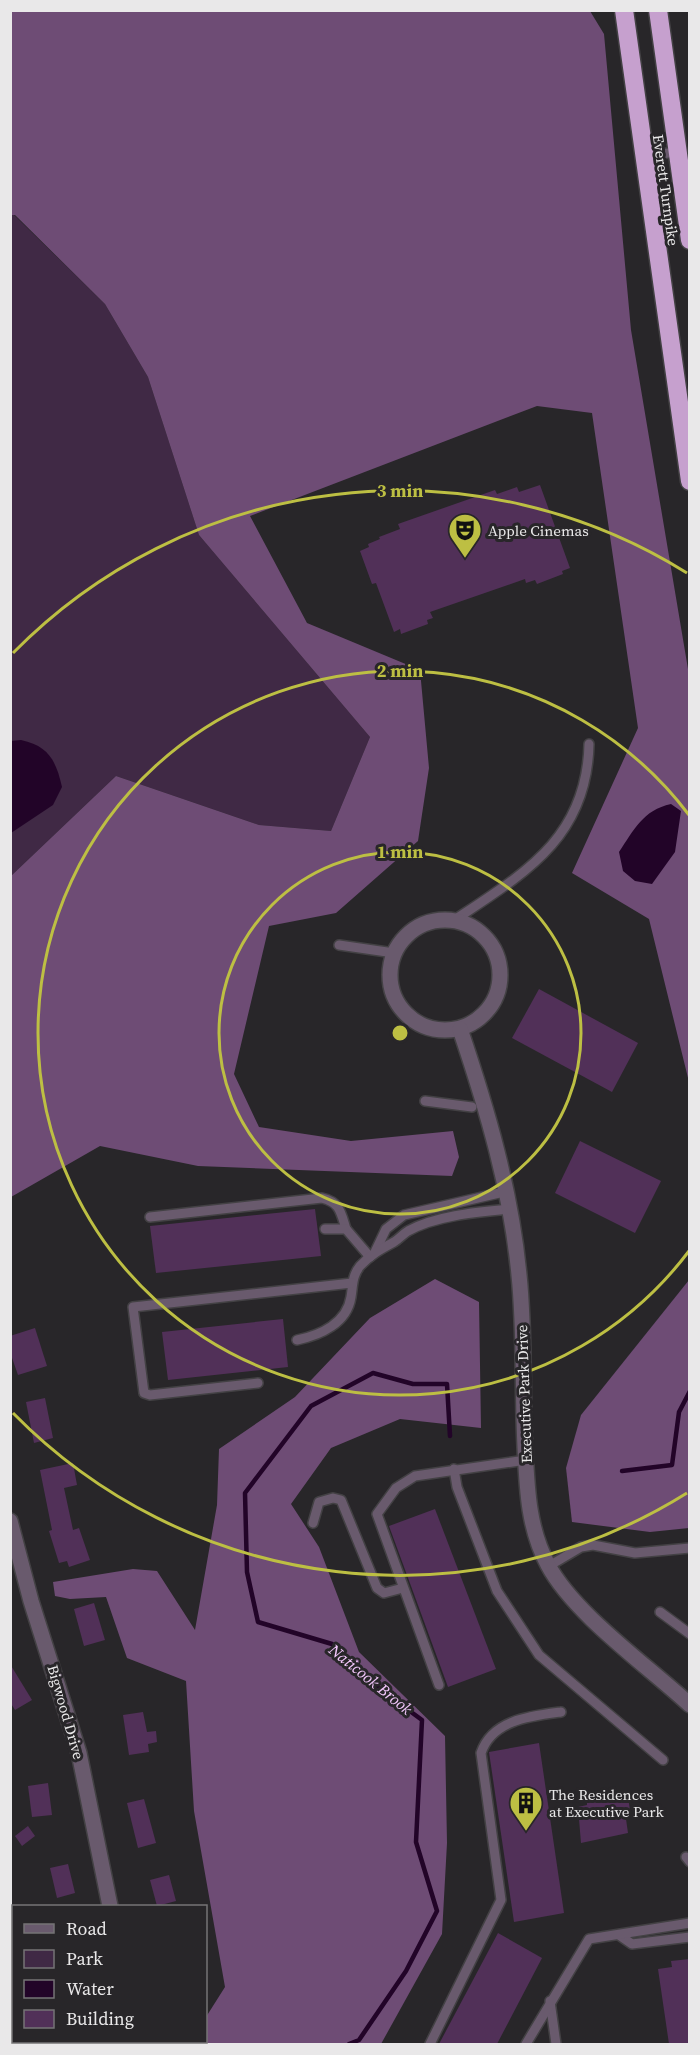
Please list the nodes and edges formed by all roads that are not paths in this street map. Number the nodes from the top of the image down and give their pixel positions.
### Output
1 (624, 10) edge
2 (658, 10) edge
3 (677, 152) junction
4 (643, 156) junction
5 (690, 240) edge
6 (690, 482) edge
7 (589, 744) dead end
8 (453, 921) junction
9 (339, 945) dead end
10 (394, 953) junction
11 (460, 1029) junction
12 (425, 1101) dead end
13 (472, 1107) dead end
14 (508, 1191) junction
15 (511, 1209) junction
16 (150, 1217) dead end
17 (325, 1229) dead end
18 (345, 1229) junction
19 (372, 1254) junction
20 (352, 1283) junction
21 (297, 1340) dead end
22 (258, 1383) dead end
23 (526, 1460) junction
24 (454, 1469) junction
25 (10, 1521) edge
26 (313, 1523) dead end
27 (690, 1548) edge
28 (549, 1566) junction
29 (403, 1588) junction
30 (660, 1612) dead end
31 (690, 1634) edge
32 (439, 1684) dead end
33 (690, 1705) edge
34 (561, 1712) dead end
35 (663, 1760) dead end
36 (110, 1905) edge
37 (690, 1923) edge
38 (619, 1935) junction
39 (690, 1937) edge
40 (550, 2001) junction
41 (430, 2044) edge
42 (526, 2044) edge
43 (556, 2044) edge

1 - 4 highway, Everett Turnpike
2 - 3 highway, Everett Turnpike
3 - 4 lane
3 - 5 highway, Everett Turnpike
4 - 6 highway, Everett Turnpike
7 - 8 lane
8 - 10 street
8 - 11 street
9 - 10 lane
10 - 11 street
11 - 14 street, Executive Park Drive
12 - 13 lane
14 - 15 street, Executive Park Drive
14 - 19 lane
15 - 19 lane
15 - 23 street, Executive Park Drive
16 - 18 lane
17 - 18 lane
18 - 19 lane
19 - 20 lane
20 - 21 lane
20 - 22 lane
23 - 24 lane
23 - 28 street, Executive Park Drive
24 - 29 lane
24 - 35 lane
25 - 36 street, Bigwood Drive
26 - 29 lane
27 - 28 lane
28 - 33 street, Executive Park Drive
29 - 32 lane
30 - 31 lane
34 - 41 lane
37 - 38 lane
38 - 39 lane
38 - 40 lane
40 - 42 lane
40 - 43 lane

